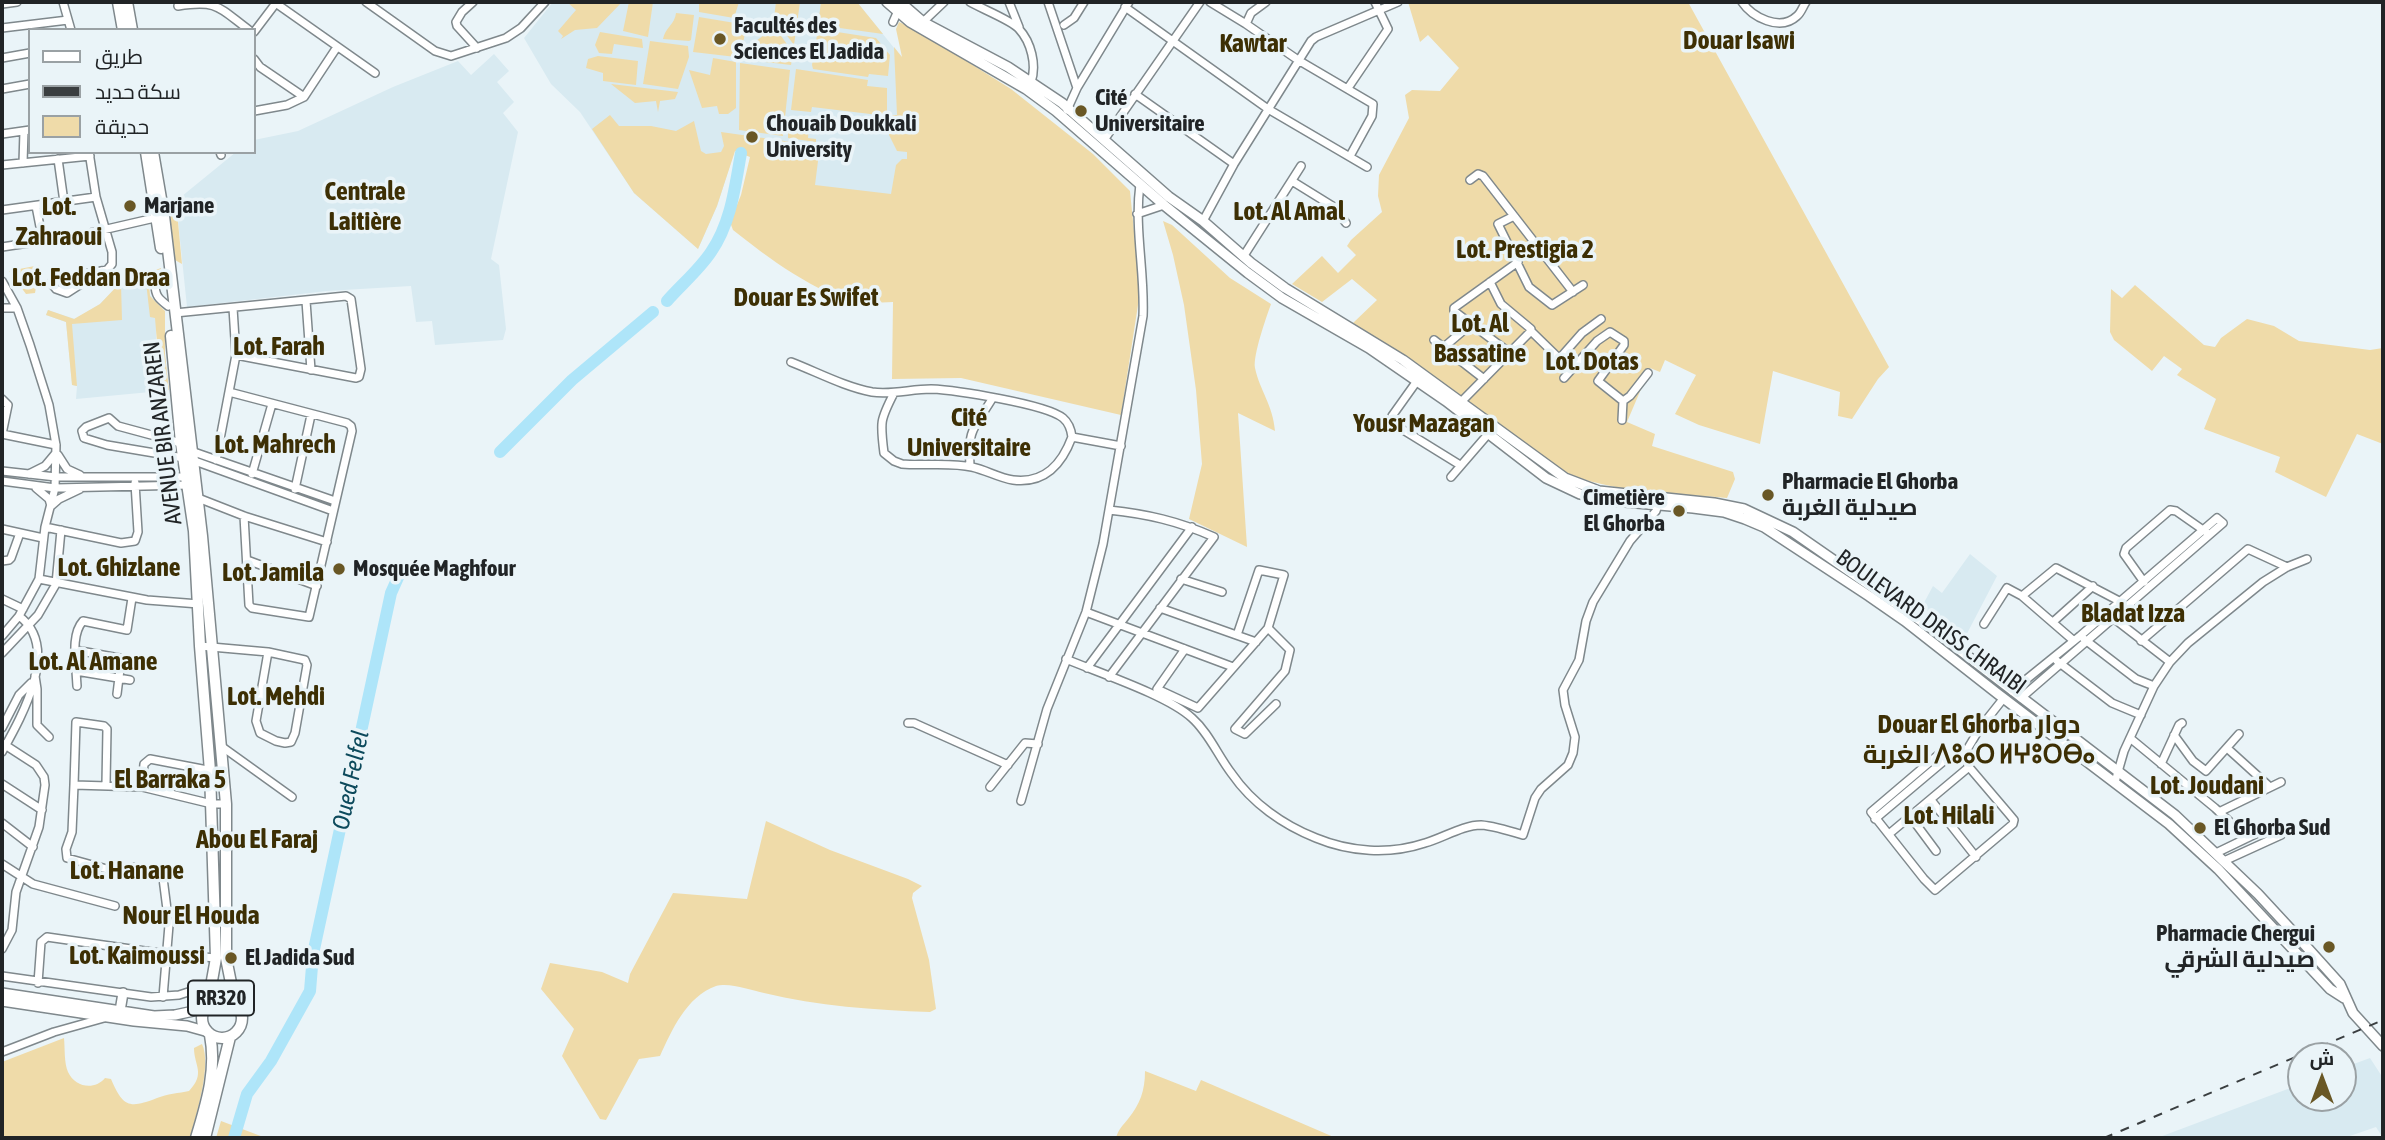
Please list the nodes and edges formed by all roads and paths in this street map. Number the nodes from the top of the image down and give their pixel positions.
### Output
1 (17, 2) edge
2 (63, 2) edge
3 (118, 2) edge
4 (127, 2) edge
5 (277, 2) edge
6 (366, 2) edge
7 (473, 2) edge
8 (545, 2) edge
9 (887, 2) edge
10 (900, 2) edge
11 (944, 2) edge
12 (970, 2) edge
13 (1009, 2) edge
14 (1048, 2) edge
15 (1083, 2) edge
16 (1200, 2) edge
17 (1210, 2) edge
18 (1248, 2) edge
19 (1266, 2) edge
20 (1398, 2) edge
21 (1742, 2) edge
22 (1806, 2) edge
23 (2, 4) edge
24 (1127, 5) edge
25 (1377, 5) edge
26 (178, 6) dead end
27 (897, 13) junction
28 (1251, 13) junction
29 (68, 20) junction
30 (893, 22) dead end
31 (923, 22) junction
32 (1246, 24) junction
33 (1064, 25) dead end
34 (1019, 27) junction
35 (2, 28) edge
36 (70, 28) edge
37 (123, 28) edge
38 (131, 28) edge
39 (247, 28) edge
40 (254, 28) edge
41 (1172, 43) junction
42 (337, 47) junction
43 (477, 48) junction
44 (28, 53) edge
45 (2, 58) edge
46 (1298, 60) junction
47 (257, 70) edge
48 (375, 73) dead end
49 (1031, 82) junction
50 (28, 84) edge
51 (1077, 88) junction
52 (1348, 88) junction
53 (2, 89) edge
54 (1135, 94) junction
55 (304, 97) junction
56 (1269, 109) junction
57 (1062, 110) junction
58 (256, 111) edge
59 (27, 130) edge
60 (2, 134) edge
61 (1104, 140) junction
62 (90, 154) edge
63 (146, 154) edge
64 (153, 154) edge
65 (1350, 156) junction
66 (58, 159) junction
67 (23, 163) junction
68 (1234, 164) junction
69 (2, 165) edge
70 (1301, 166) dead end
71 (1367, 167) dead end
72 (1470, 180) dead end
73 (1292, 181) junction
74 (1140, 184) junction
75 (96, 197) junction
76 (64, 202) junction
77 (1164, 205) junction
78 (36, 206) junction
79 (2, 210) edge
80 (1137, 214) junction
81 (1514, 216) junction
82 (161, 217) junction
83 (1203, 221) junction
84 (1346, 223) dead end
85 (105, 230) junction
86 (43, 242) junction
87 (2, 247) edge
88 (1243, 257) junction
89 (1518, 262) junction
90 (101, 271) junction
91 (2, 281) edge
92 (1490, 282) junction
93 (1583, 285) dead end
94 (1573, 292) junction
95 (306, 301) junction
96 (2, 308) edge
97 (17, 308) junction
98 (233, 308) junction
99 (171, 310) junction
100 (1601, 319) dead end
101 (1471, 324) junction
102 (1531, 331) junction
103 (1354, 334) junction
104 (1434, 340) dead end
105 (1372, 344) junction
106 (1444, 347) junction
107 (1510, 353) junction
108 (236, 355) junction
109 (1560, 359) junction
110 (791, 362) dead end
111 (1552, 367) dead end
112 (311, 370) junction
113 (1571, 370) junction
114 (1648, 373) dead end
115 (1564, 378) dead end
116 (1484, 379) junction
117 (1417, 381) junction
118 (229, 392) junction
119 (894, 393) junction
120 (2, 399) edge
121 (992, 399) junction
122 (1622, 401) junction
123 (1461, 402) junction
124 (272, 404) junction
125 (312, 415) junction
126 (1622, 420) dead end
127 (1489, 433) junction
128 (2, 434) edge
129 (1072, 436) junction
130 (181, 443) junction
131 (1121, 446) junction
132 (56, 448) junction
133 (189, 456) junction
134 (216, 460) junction
135 (1460, 465) junction
136 (970, 466) junction
137 (2, 471) edge
138 (25, 475) junction
139 (251, 476) junction
140 (56, 477) junction
141 (85, 477) junction
142 (135, 477) junction
143 (1451, 477) dead end
144 (192, 480) junction
145 (2, 481) edge
146 (32, 486) junction
147 (136, 487) junction
148 (55, 488) junction
149 (83, 488) junction
150 (295, 492) junction
151 (198, 498) junction
152 (1640, 500) junction
153 (335, 501) junction
154 (1658, 505) junction
155 (51, 506) junction
156 (1108, 510) junction
157 (333, 511) junction
158 (244, 516) junction
159 (45, 527) junction
160 (1192, 527) junction
161 (2, 529) edge
162 (61, 530) junction
163 (20, 533) junction
164 (43, 538) junction
165 (327, 542) junction
166 (2307, 559) dead end
167 (247, 560) junction
168 (2, 561) edge
169 (2287, 566) junction
170 (39, 579) junction
171 (1181, 579) junction
172 (56, 584) junction
173 (2145, 584) junction
174 (317, 586) junction
175 (2093, 586) junction
176 (1222, 592) dead end
177 (2022, 596) junction
178 (2, 598) edge
179 (132, 598) junction
180 (2123, 603) junction
181 (203, 605) junction
182 (1160, 608) junction
183 (21, 612) junction
184 (1086, 612) junction
185 (1908, 617) junction
186 (2112, 617) junction
187 (2053, 622) junction
188 (29, 624) junction
189 (1984, 624) dead end
190 (1119, 625) junction
191 (1268, 628) junction
192 (1142, 633) junction
193 (2, 635) edge
194 (1237, 635) junction
195 (2080, 639) junction
196 (2141, 641) junction
197 (1256, 642) junction
198 (205, 646) junction
199 (1185, 649) junction
200 (75, 650) junction
201 (268, 652) junction
202 (2, 653) edge
203 (1066, 659) junction
204 (2057, 661) junction
205 (2170, 662) junction
206 (1234, 667) junction
207 (1087, 668) junction
208 (76, 671) junction
209 (1109, 677) junction
210 (119, 678) junction
211 (33, 679) junction
212 (130, 680) dead end
213 (77, 686) dead end
214 (2154, 686) junction
215 (2012, 691) junction
216 (117, 694) dead end
217 (2021, 698) junction
218 (2003, 699) junction
219 (1276, 704) dead end
220 (2141, 715) junction
221 (908, 723) dead end
222 (2182, 723) dead end
223 (2, 728) edge
224 (2239, 734) dead end
225 (2174, 735) junction
226 (49, 737) dead end
227 (2130, 738) junction
228 (1038, 744) junction
229 (221, 746) junction
230 (3, 747) edge
231 (2227, 748) junction
232 (1962, 758) junction
233 (2161, 764) junction
234 (1007, 765) junction
235 (1969, 767) junction
236 (210, 771) junction
237 (2119, 771) junction
238 (223, 773) junction
239 (2115, 782) junction
240 (2281, 782) dead end
241 (2, 784) edge
242 (106, 784) junction
243 (74, 785) junction
244 (142, 787) junction
245 (990, 787) dead end
246 (2270, 787) junction
247 (292, 797) dead end
248 (1931, 800) junction
249 (1021, 801) dead end
250 (212, 804) junction
251 (226, 804) junction
252 (42, 810) junction
253 (2220, 812) junction
254 (1910, 816) junction
255 (2, 823) edge
256 (2274, 825) dead end
257 (1889, 834) junction
258 (2281, 835) dead end
259 (2247, 838) junction
260 (33, 847) junction
261 (1936, 851) dead end
262 (1976, 857) junction
263 (2213, 857) junction
264 (2, 864) edge
265 (2221, 865) junction
266 (20, 877) junction
267 (115, 906) dead end
268 (5, 936) edge
269 (2, 949) edge
270 (166, 954) junction
271 (216, 958) junction
272 (2, 976) edge
273 (38, 982) junction
274 (213, 984) junction
275 (2, 993) edge
276 (123, 993) junction
277 (163, 997) junction
278 (2, 1001) edge
279 (235, 1003) junction
280 (206, 1006) junction
281 (120, 1011) junction
282 (108, 1017) junction
283 (207, 1033) junction
284 (230, 1037) junction
285 (2383, 1046) edge
286 (2, 1052) edge
287 (197, 1138) edge
288 (205, 1138) edge

1 - 23 street
2 - 29 street
3 - 37 highway
4 - 38 highway
5 - 40 street
5 - 42 street
6 - 43 street
7 - 43 street
8 - 43 street
9 - 27 main road, BOULEVARD DRISS CHRAIBI
10 - 31 main road, BOULEVARD DRISS CHRAIBI
11 - 31 street
12 - 34 street
13 - 34 street
14 - 51 street
15 - 33 street
16 - 41 street
17 - 32 street
18 - 28 street
19 - 28 street
20 - 25 street
21 - 22 street
24 - 41 street
24 - 51 street
25 - 46 street
25 - 52 street
26 - 39 street
27 - 30 street
27 - 57 main road, BOULEVARD DRISS CHRAIBI
28 - 32 street
29 - 35 street
29 - 36 street
31 - 49 main road, BOULEVARD DRISS CHRAIBI
32 - 46 street
34 - 49 street
41 - 54 street
41 - 56 street
42 - 48 street
42 - 55 street
44 - 45 street
46 - 52 street
46 - 56 street
47 - 55 street
49 - 57 main road, BOULEVARD DRISS CHRAIBI
50 - 53 street
51 - 57 street
52 - 65 street
54 - 61 street
54 - 68 street
55 - 58 street
56 - 65 street
56 - 68 street
57 - 61 main road, BOULEVARD DRISS CHRAIBI
57 - 74 main road, BOULEVARD DRISS CHRAIBI
59 - 60 street
59 - 67 street
61 - 83 main road, BOULEVARD DRISS CHRAIBI
62 - 66 street
62 - 75 street
63 - 82 highway, AVENUE BIR ANZAREN / RR320
64 - 82 highway, AVENUE BIR ANZAREN / RR320
65 - 71 street
66 - 67 street
66 - 76 street
67 - 69 street
68 - 83 street
70 - 73 street
72 - 81 street
73 - 84 street
73 - 88 street
74 - 77 main road, BOULEVARD DRISS CHRAIBI
74 - 80 street
75 - 76 street
75 - 85 street
76 - 78 street
77 - 80 street
77 - 103 main road, BOULEVARD DRISS CHRAIBI
78 - 79 street
78 - 86 street
80 - 131 street
81 - 89 street
81 - 94 street
82 - 85 street
82 - 99 highway, AVENUE BIR ANZAREN / RR320
82 - 99 highway, AVENUE BIR ANZAREN / RR320
83 - 88 main road, BOULEVARD DRISS CHRAIBI
85 - 86 street
85 - 90 street
86 - 87 street
88 - 103 main road, BOULEVARD DRISS CHRAIBI
89 - 92 street
89 - 94 street
90 - 90 street
91 - 97 street
92 - 101 street
92 - 102 street
93 - 94 street
95 - 98 street
95 - 112 street
95 - 112 street
96 - 97 street
97 - 132 street
98 - 99 street
98 - 108 street
99 - 130 highway, AVENUE BIR ANZAREN / RR320
99 - 133 highway, AVENUE BIR ANZAREN / RR320
100 - 109 street
101 - 106 street
101 - 107 street
102 - 107 street
102 - 109 street
103 - 105 main road, BOULEVARD DRISS CHRAIBI
104 - 106 street
105 - 117 main road, BOULEVARD DRISS CHRAIBI
105 - 123 main road, BOULEVARD DRISS CHRAIBI
106 - 116 street
107 - 116 street
108 - 112 street
108 - 118 street
109 - 111 street
109 - 113 street
110 - 119 street
113 - 115 street
113 - 122 street
114 - 122 street
116 - 123 street
117 - 127 main road, BOULEVARD DRISS CHRAIBI
117 - 135 street
118 - 124 street
118 - 134 street
119 - 121 street
119 - 136 street
120 - 128 street
121 - 129 street
121 - 136 street
122 - 126 street
123 - 152 main road, BOULEVARD DRISS CHRAIBI
124 - 125 street
124 - 139 street
125 - 150 street
125 - 153 street
127 - 135 street
127 - 152 main road, BOULEVARD DRISS CHRAIBI
128 - 132 street
129 - 131 street
129 - 136 street
130 - 133 highway, AVENUE BIR ANZAREN / RR320
130 - 133 street
131 - 156 street
132 - 138 street
132 - 140 street
132 - 141 street
133 - 134 street
133 - 139 street
133 - 144 highway, AVENUE BIR ANZAREN / RR320
134 - 139 street
135 - 143 street
137 - 138 street
138 - 140 street
139 - 150 street
140 - 141 street
140 - 148 street
141 - 142 street
142 - 144 street
142 - 147 street
144 - 147 street
144 - 151 highway, AVENUE BIR ANZAREN / RR320
144 - 181 highway, AVENUE BIR ANZAREN / RR320
145 - 146 street
146 - 148 street
146 - 155 street
147 - 149 street
147 - 162 street
148 - 149 street
148 - 155 street
149 - 155 street
150 - 153 street
150 - 157 street
151 - 158 street
151 - 181 highway, AVENUE BIR ANZAREN / RR320
152 - 154 main road, BOULEVARD DRISS CHRAIBI
152 - 185 main road, BOULEVARD DRISS CHRAIBI
153 - 157 street
154 - 185 main road, BOULEVARD DRISS CHRAIBI
154 - 209 street
155 - 159 street
156 - 160 street
156 - 184 street
157 - 165 street
158 - 165 street
158 - 167 street
159 - 162 street
159 - 164 street
160 - 171 street
160 - 190 street
161 - 163 street
162 - 172 street
163 - 164 street
163 - 168 street
164 - 170 street
165 - 174 street
166 - 169 street
167 - 174 street
167 - 174 street
169 - 196 street
169 - 205 street
170 - 172 street
170 - 183 street
171 - 176 street
171 - 182 street
172 - 179 street
172 - 188 street
173 - 173 street
173 - 180 street
175 - 177 street
175 - 180 street
175 - 187 street
177 - 187 street
177 - 189 street
178 - 183 street
179 - 181 street
179 - 200 street
180 - 186 street
180 - 195 street
181 - 198 highway, AVENUE BIR ANZAREN / RR320
182 - 192 street
182 - 194 street
183 - 188 street
183 - 193 street
184 - 190 street
184 - 203 street
185 - 215 main road, BOULEVARD DRISS CHRAIBI
185 - 218 main road, BOULEVARD DRISS CHRAIBI
186 - 195 street
186 - 196 street
187 - 195 street
188 - 202 street
188 - 211 street
190 - 192 street
190 - 207 street
191 - 194 street
191 - 197 street
191 - 219 street
192 - 199 street
192 - 209 street
194 - 197 street
195 - 204 street
195 - 204 street
195 - 214 street
196 - 205 street
197 - 206 street
198 - 201 street
198 - 229 highway, AVENUE BIR ANZAREN / RR320
198 - 236 highway, AVENUE BIR ANZAREN / RR320
199 - 206 street
199 - 206 street
200 - 208 street
200 - 210 street
201 - 201 street
203 - 207 street
203 - 228 street
204 - 215 street
204 - 217 street
204 - 220 street
205 - 214 street
207 - 209 street
208 - 210 street
208 - 213 street
210 - 212 street
210 - 216 street
211 - 223 street
211 - 226 street
211 - 230 street
214 - 220 street
215 - 217 main road, BOULEVARD DRISS CHRAIBI
217 - 237 main road, BOULEVARD DRISS CHRAIBI
218 - 232 street
218 - 239 main road, BOULEVARD DRISS CHRAIBI
220 - 227 street
221 - 234 street
222 - 225 street
224 - 231 street
225 - 231 street
225 - 233 street
227 - 233 street
227 - 237 street
228 - 234 street
228 - 249 street
229 - 238 highway, AVENUE BIR ANZAREN / RR320
229 - 247 street
230 - 252 street
231 - 246 street
232 - 235 street
232 - 257 street
233 - 253 street
234 - 245 street
235 - 248 street
235 - 262 street
236 - 238 street
236 - 244 street
236 - 250 highway, AVENUE BIR ANZAREN / RR320
237 - 239 street
237 - 263 main road, BOULEVARD DRISS CHRAIBI
238 - 251 highway, AVENUE BIR ANZAREN / RR320
239 - 263 main road, BOULEVARD DRISS CHRAIBI
240 - 246 street
241 - 252 street
242 - 243 street
242 - 243 street
242 - 244 street
243 - 270 street
244 - 250 street
246 - 253 street
248 - 254 street
248 - 262 street
250 - 251 street
250 - 271 highway, AVENUE BIR ANZAREN / RR320
251 - 279 highway, AVENUE BIR ANZAREN / RR320
252 - 260 street
253 - 259 street
254 - 257 street
254 - 261 street
255 - 260 street
256 - 259 street
257 - 262 street
258 - 265 street
259 - 263 street
260 - 266 street
263 - 265 main road, BOULEVARD DRISS CHRAIBI
264 - 266 street
265 - 285 main road, BOULEVARD DRISS CHRAIBI
266 - 267 street
266 - 268 street
268 - 269 street
270 - 271 street
270 - 273 street
270 - 277 street
271 - 274 highway, AVENUE BIR ANZAREN / RR320
272 - 273 street
273 - 276 street
274 - 277 street
274 - 280 highway, AVENUE BIR ANZAREN / RR320
275 - 281 main road
276 - 277 street
276 - 281 main road
278 - 282 main road
279 - 280 highway, RR320
279 - 284 highway, RR320
280 - 281 main road
280 - 283 highway, RR320
282 - 283 main road
282 - 286 street
283 - 284 highway, RR320
283 - 287 highway, RR320
284 - 288 highway, RR320

